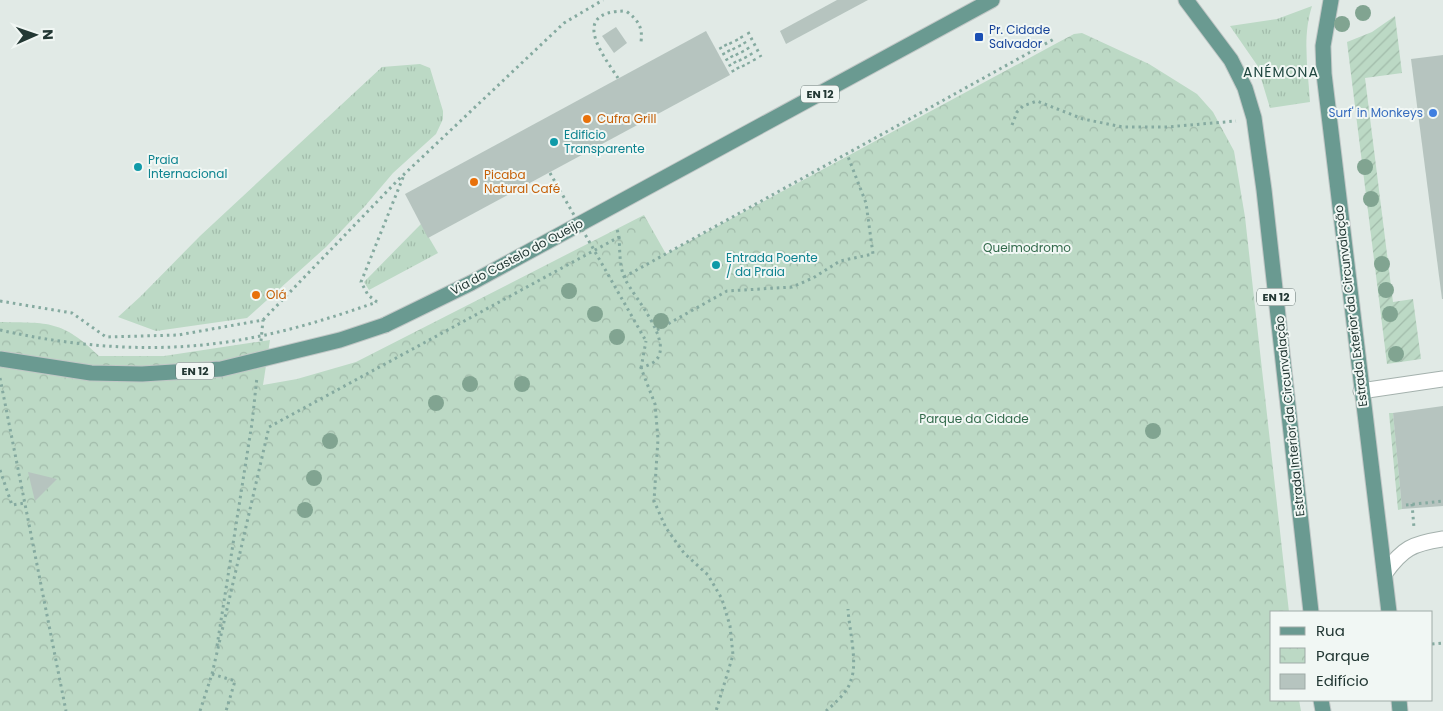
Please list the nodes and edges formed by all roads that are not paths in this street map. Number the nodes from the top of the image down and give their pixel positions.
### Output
1 (992, 0) edge
2 (1186, 0) edge
3 (1331, 0) edge
4 (0, 359) edge
5 (1443, 379) edge
6 (1361, 391) junction
7 (1443, 539) edge
8 (1385, 573) junction
9 (1312, 611) edge
10 (1389, 611) edge

1 - 4 main road, Via do Castelo do Queijo / EN 12, bridge
2 - 9 main road, Estrada Interior da Circunvalação / EN 12
3 - 6 main road, Estrada Exterior da Circunvalação
5 - 6 street
6 - 8 main road, Estrada Exterior da Circunvalação
7 - 8 street
8 - 10 main road, Estrada Exterior da Circunvalação

